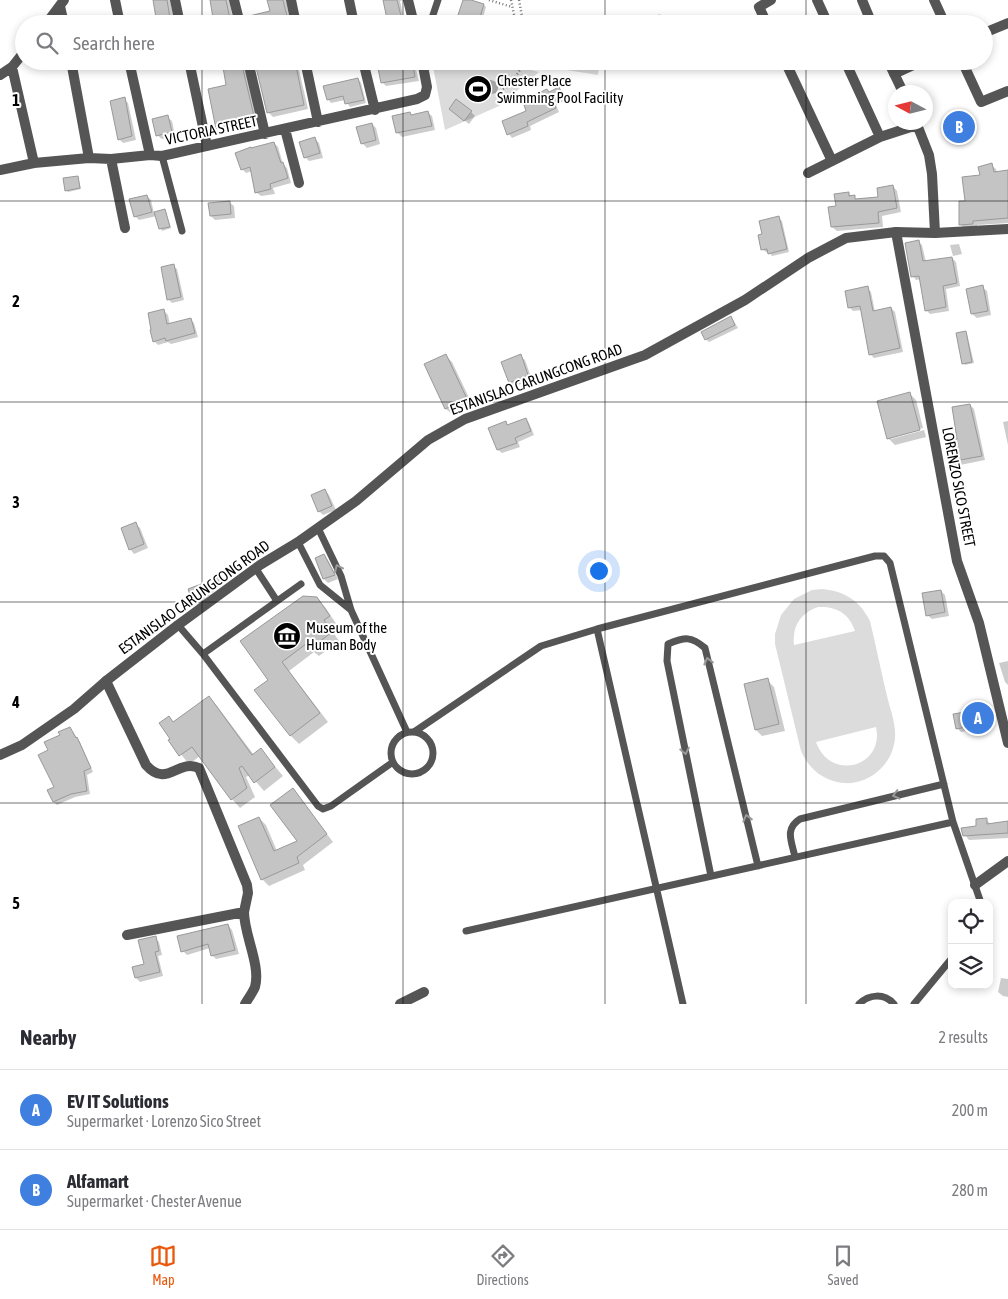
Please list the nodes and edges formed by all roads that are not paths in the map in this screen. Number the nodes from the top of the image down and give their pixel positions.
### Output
1 (115, 0) edge
2 (175, 0) edge
3 (234, 0) edge
4 (291, 0) edge
5 (349, 0) edge
6 (408, 0) edge
7 (438, 0) edge
8 (771, 0) edge
9 (817, 0) edge
10 (862, 0) edge
11 (934, 0) edge
12 (62, 3) edge
13 (53, 15) edge
14 (118, 15) edge
15 (178, 15) edge
16 (238, 15) edge
17 (294, 15) edge
18 (352, 15) edge
19 (412, 15) edge
20 (433, 15) edge
21 (763, 15) edge
22 (824, 15) edge
23 (868, 15) edge
24 (941, 15) edge
25 (1008, 23) edge
26 (993, 30) edge
27 (15, 63) edge
28 (12, 67) junction
29 (73, 70) edge
30 (131, 70) edge
31 (191, 70) edge
32 (250, 70) edge
33 (307, 70) edge
34 (365, 70) edge
35 (424, 70) edge
36 (789, 70) edge
37 (849, 70) edge
38 (892, 70) edge
39 (903, 70) edge
40 (966, 70) edge
41 (894, 74) junction
42 (0, 75) edge
43 (900, 85) edge
44 (1008, 91) edge
45 (375, 110) junction
46 (318, 122) junction
47 (285, 130) junction
48 (900, 130) edge
49 (919, 130) edge
50 (265, 134) junction
51 (880, 137) junction
52 (207, 146) junction
53 (150, 154) junction
54 (162, 156) junction
55 (89, 158) junction
56 (111, 159) junction
57 (832, 161) junction
58 (34, 163) junction
59 (0, 170) edge
60 (808, 173) dead end
61 (299, 183) dead end
62 (124, 228) dead end
63 (1008, 229) edge
64 (182, 231) dead end
65 (896, 232) junction
66 (935, 233) junction
67 (318, 528) junction
68 (298, 542) junction
69 (256, 569) junction
70 (300, 584) dead end
71 (277, 601) junction
72 (351, 610) junction
73 (178, 626) junction
74 (597, 629) junction
75 (203, 654) junction
76 (106, 681) junction
77 (410, 732) junction
78 (1008, 743) edge
79 (0, 755) edge
80 (393, 762) junction
81 (944, 784) junction
82 (953, 822) junction
83 (796, 857) junction
84 (1008, 861) edge
85 (758, 866) junction
86 (711, 876) junction
87 (975, 885) junction
88 (657, 888) junction
89 (980, 899) edge
90 (244, 912) junction
91 (466, 931) dead end
92 (127, 935) dead end
93 (948, 963) edge
94 (424, 992) dead end
95 (406, 1002) edge
96 (245, 1004) edge
97 (683, 1004) edge
98 (859, 1004) edge
99 (894, 1004) edge
100 (914, 1004) edge

1 - 14 street
2 - 15 street
3 - 16 street
4 - 17 street
5 - 18 street
6 - 19 street
7 - 20 lane
8 - 21 street
9 - 22 street
10 - 23 street
11 - 24 street
12 - 13 street
25 - 26 street
27 - 28 street
28 - 42 street
28 - 58 street
29 - 55 street
30 - 53 street
31 - 52 street
32 - 50 street
33 - 46 street
34 - 45 street
35 - 45 street, VICTORIA STREET
36 - 57 street
37 - 51 street
38 - 41 street
39 - 41 street
40 - 44 street
41 - 43 street
45 - 46 street, VICTORIA STREET
46 - 47 street, VICTORIA STREET
47 - 50 street, VICTORIA STREET
47 - 61 street
48 - 51 street
49 - 66 street
50 - 52 street, VICTORIA STREET
51 - 57 street
52 - 54 street, VICTORIA STREET
53 - 54 street, VICTORIA STREET
53 - 56 street, VICTORIA STREET
54 - 64 lane
55 - 56 street, VICTORIA STREET
55 - 58 street, VICTORIA STREET
56 - 62 street
57 - 60 street
58 - 59 street, VICTORIA STREET
63 - 66 street, ESTANISLAO CARUNGCONG ROAD
65 - 66 street, ESTANISLAO CARUNGCONG ROAD
65 - 67 street, ESTANISLAO CARUNGCONG ROAD
65 - 78 street, LORENZO SICO STREET
67 - 68 street, ESTANISLAO CARUNGCONG ROAD
72 -> 67 lane
68 - 69 street, ESTANISLAO CARUNGCONG ROAD
68 - 72 lane
69 - 71 lane
69 - 73 street, ESTANISLAO CARUNGCONG ROAD
70 - 71 lane
71 - 75 lane
72 - 77 lane
73 - 75 lane
73 - 76 street, ESTANISLAO CARUNGCONG ROAD
74 - 77 lane
74 - 81 lane
74 - 88 lane
75 - 80 lane
76 - 79 street, ESTANISLAO CARUNGCONG ROAD
76 - 90 street
77 - 80 lane
77 - 80 lane
81 - 82 lane
81 -> 83 lane
82 - 83 lane
82 - 87 lane
83 - 85 lane
84 - 87 street
85 - 86 lane
85 -> 86 lane
86 - 88 lane
87 - 89 lane
88 - 91 lane
88 - 97 lane
90 - 92 street
90 - 96 street
93 - 100 lane
94 - 95 street
98 - 99 lane

